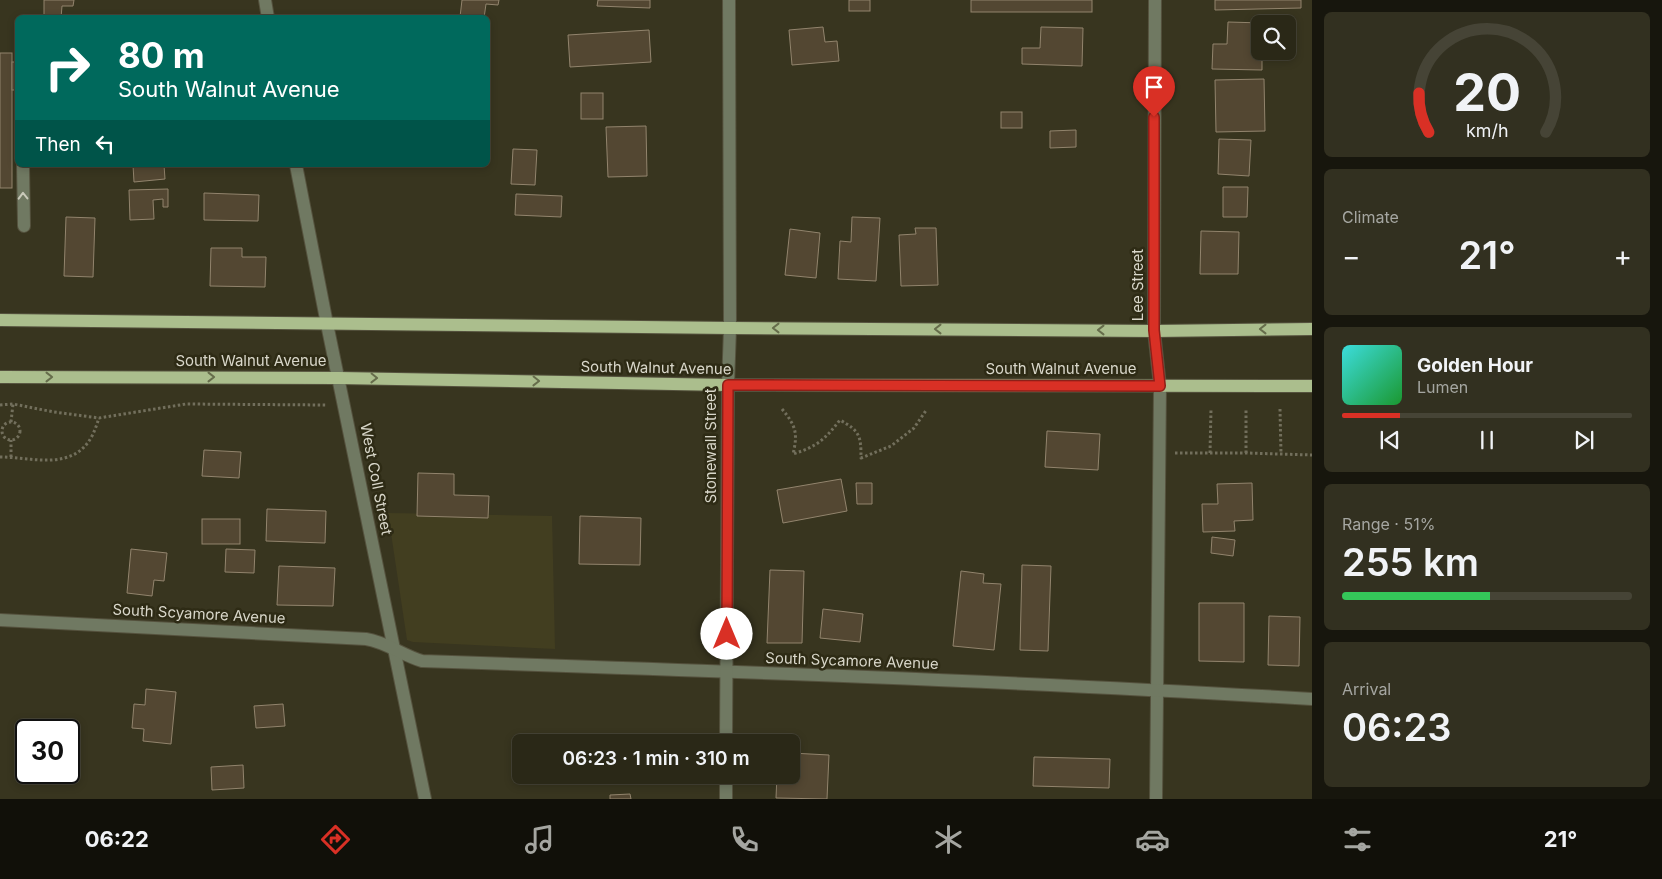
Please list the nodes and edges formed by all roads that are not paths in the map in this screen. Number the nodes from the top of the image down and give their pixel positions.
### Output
1 (265, 0) edge
2 (729, 0) edge
3 (1155, 0) edge
4 (268, 15) edge
5 (23, 167) edge
6 (296, 167) edge
7 (24, 226) dead end
8 (0, 320) edge
9 (327, 324) junction
10 (730, 328) junction
11 (1312, 329) edge
12 (1154, 330) junction
13 (0, 377) edge
14 (339, 378) junction
15 (728, 385) junction
16 (1160, 386) junction
17 (1312, 386) edge
18 (0, 620) edge
19 (394, 649) junction
20 (727, 672) junction
21 (1157, 690) junction
22 (1312, 699) edge
23 (726, 734) edge
24 (726, 784) edge
25 (425, 799) edge
26 (726, 799) edge
27 (1156, 799) edge

1 - 4 street
2 - 10 street, Stonewall Street
3 - 12 street, Lee Street
7 -> 5 street
6 - 9 street, West Coll Street
8 - 9 main road
9 - 10 main road
9 - 14 street, West Coll Street
12 -> 10 main road
10 - 15 street, Stonewall Street
11 -> 12 main road
12 - 16 street, Lee Street
13 -> 14 main road, South Walnut Avenue
14 -> 15 main road, South Walnut Avenue
14 - 19 street, West Coll Street
15 - 16 main road, South Walnut Avenue
15 - 20 street, Stonewall Street
16 - 17 main road, South Walnut Avenue
16 - 21 street, Lee Street
18 - 19 street, South Scyamore Avenue
19 - 20 street, South Sycamore Avenue
19 - 25 street, West Coll Street
20 - 21 street, South Sycamore Avenue
20 - 23 street, Stonewall Street
21 - 22 street, South Sycamore Avenue
21 - 27 street, Lee Street
24 - 26 street

